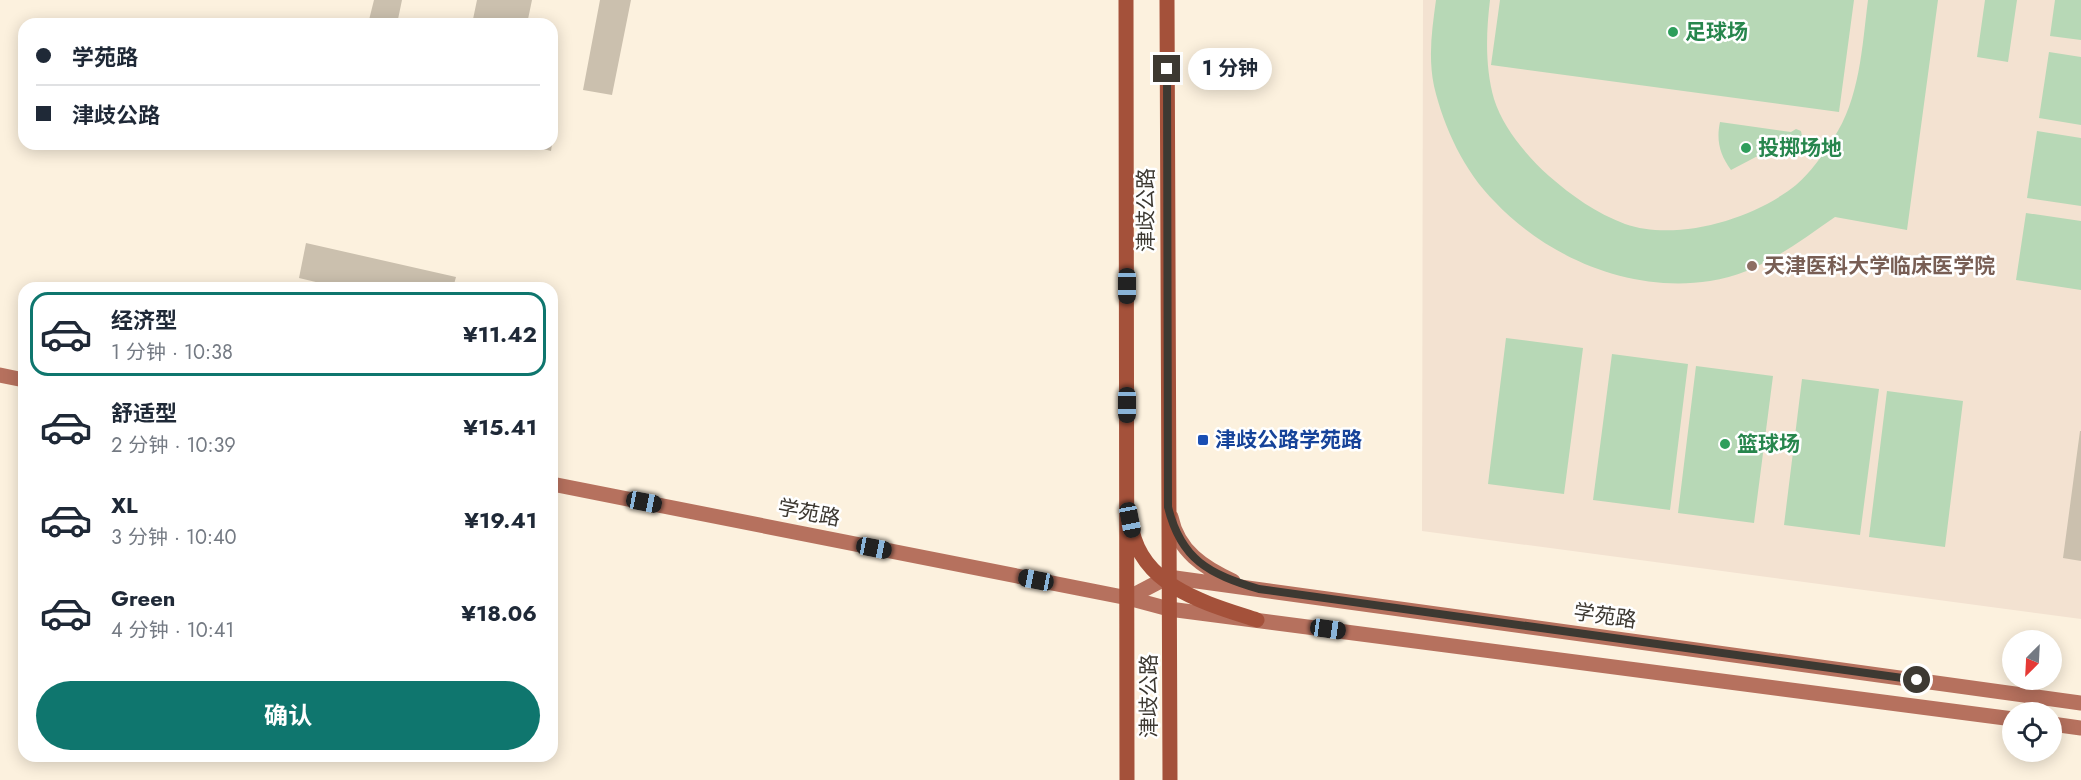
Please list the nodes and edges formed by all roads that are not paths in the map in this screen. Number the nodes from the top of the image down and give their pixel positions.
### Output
1 (1126, 0) edge
2 (1167, 0) edge
3 (0, 375) edge
4 (18, 379) edge
5 (558, 485) edge
6 (1127, 501) junction
7 (1168, 507) junction
8 (1166, 580) junction
9 (1259, 589) junction
10 (1128, 598) junction
11 (1169, 609) junction
12 (1257, 620) junction
13 (2081, 703) edge
14 (2002, 718) edge
15 (2062, 725) edge
16 (2081, 728) edge
17 (1127, 780) edge
18 (1170, 780) edge

1 - 6 main road, 津歧公路
2 - 7 main road, 津歧公路
3 - 4 street
5 - 10 street, 学苑路
6 - 8 main road
6 - 10 main road, 津歧公路
7 - 8 main road, 津歧公路
7 - 9 street
8 - 9 street, 学苑路
8 - 10 street
8 - 11 main road, 津歧公路
8 - 12 main road
9 - 13 street, 学苑路
10 - 11 street, 学苑路
10 - 17 main road, 津歧公路
11 - 12 street, 学苑路
11 - 18 main road, 津歧公路
12 - 14 street, 学苑路
15 - 16 street

